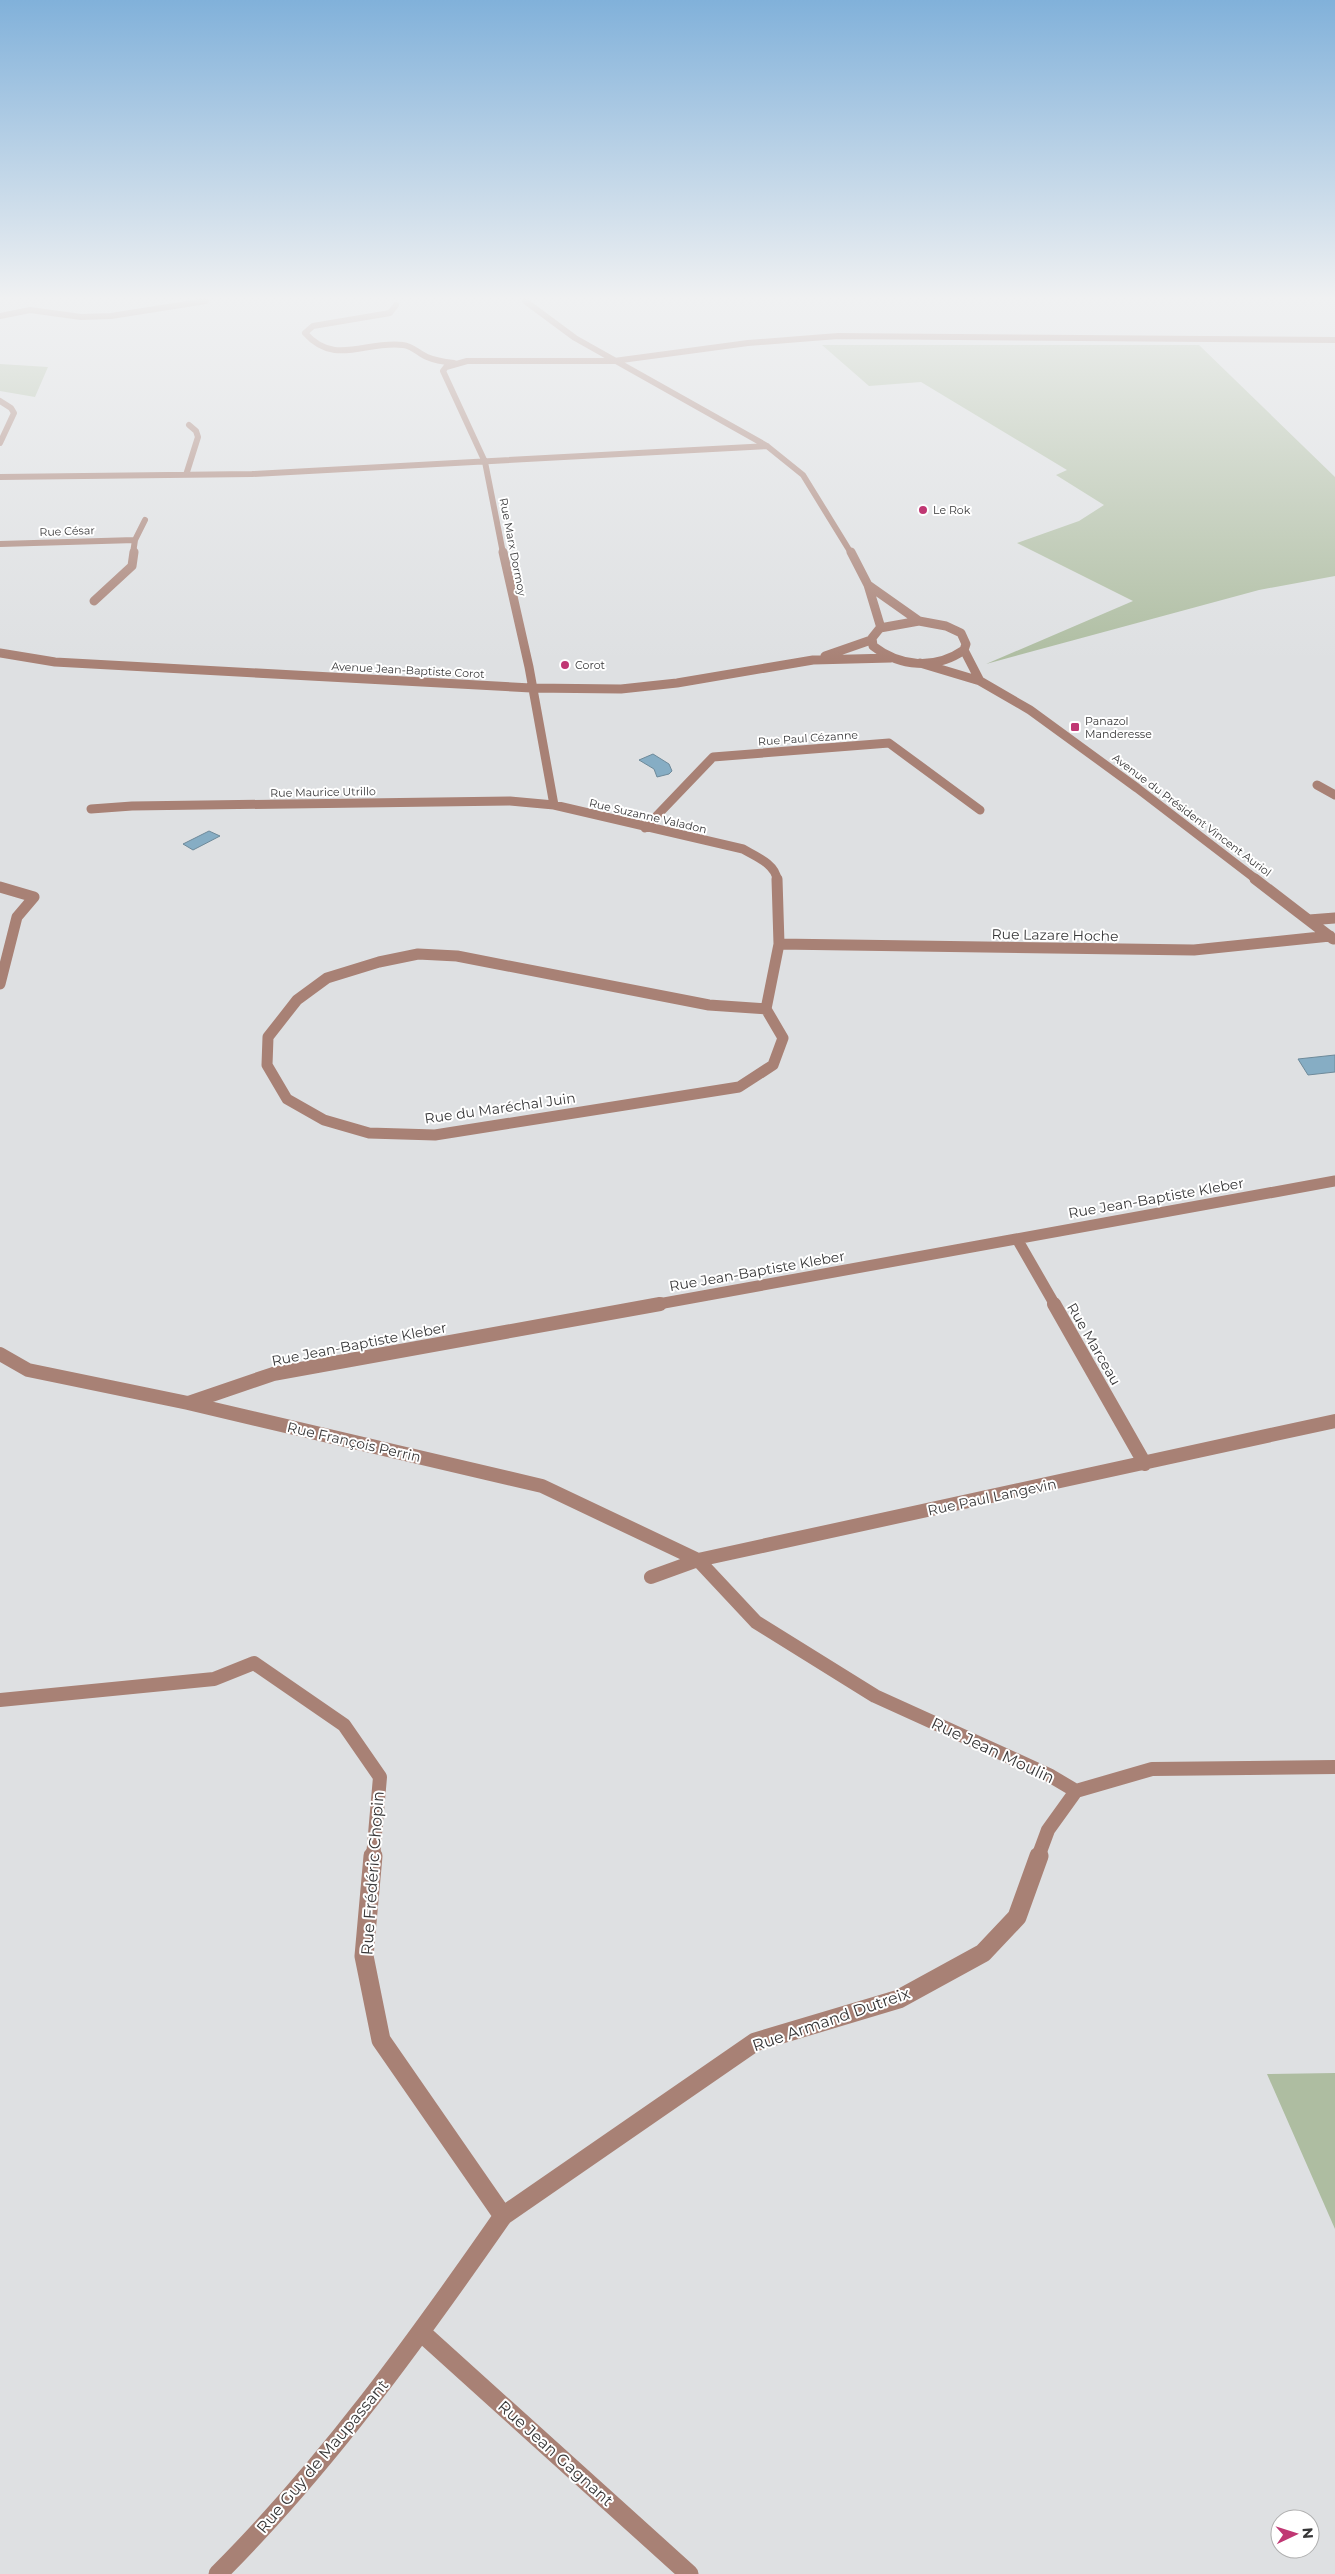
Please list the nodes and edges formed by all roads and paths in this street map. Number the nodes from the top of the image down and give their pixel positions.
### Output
1 (10, 421) edge
2 (467, 421) edge
3 (722, 421) edge
4 (190, 425) dead end
5 (0, 442) edge
6 (767, 446) junction
7 (485, 462) junction
8 (186, 475) junction
9 (0, 477) edge
10 (145, 520) dead end
11 (135, 540) junction
12 (0, 544) edge
13 (868, 585) junction
14 (94, 601) dead end
15 (919, 621) junction
16 (881, 628) junction
17 (871, 640) junction
18 (964, 650) junction
19 (0, 653) edge
20 (891, 658) junction
21 (813, 660) junction
22 (920, 663) junction
23 (980, 681) junction
24 (531, 688) junction
25 (1317, 784) dead end
26 (1335, 795) edge
27 (554, 805) junction
28 (91, 809) dead end
29 (980, 810) dead end
30 (645, 828) junction
31 (0, 887) edge
32 (1335, 918) edge
33 (1309, 920) junction
34 (1332, 938) edge
35 (779, 944) junction
36 (0, 984) edge
37 (766, 1009) junction
38 (1335, 1181) edge
39 (1018, 1239) junction
40 (0, 1354) edge
41 (188, 1402) junction
42 (1335, 1422) edge
43 (1145, 1464) junction
44 (698, 1560) junction
45 (651, 1577) dead end
46 (0, 1700) edge
47 (1335, 1767) edge
48 (1076, 1791) junction
49 (503, 2216) junction
50 (422, 2334) junction
51 (218, 2574) edge
52 (689, 2574) edge

1 - 5 street
2 - 7 street, Rue Marx Dormoy
3 - 6 street
4 - 8 street
6 - 7 street
6 - 13 street
7 - 8 street
7 - 24 street, Rue Marx Dormoy
8 - 9 street
10 - 11 street
11 - 12 street, Rue César
11 - 14 street
13 - 15 street
13 - 16 street
15 - 16 street
15 - 18 street
16 - 17 street
17 - 20 street
17 - 21 street, Avenue Jean-Baptiste Corot
18 - 22 street
18 - 23 street
19 - 24 street, Avenue Jean-Baptiste Corot
20 - 21 street, Avenue Jean-Baptiste Corot
20 - 22 street, Avenue Jean-Baptiste Corot
21 - 24 street, Avenue Jean-Baptiste Corot
22 - 23 street, Avenue du Président Vincent Auriol
23 - 33 street, Avenue du Président Vincent Auriol
24 - 27 street
25 - 26 street
27 - 28 street, Rue Maurice Utrillo
27 - 30 street, Rue Suzanne Valadon
29 - 30 street, Rue Paul Cézanne
30 - 35 street, Rue Suzanne Valadon
31 - 36 street
32 - 33 street
33 - 34 street, Avenue du Président Vincent Auriol
34 - 35 street, Rue Lazare Hoche
35 - 37 street
37 - 37 street, Rue du Maréchal Juin
38 - 39 street, Rue Jean-Baptiste Kleber
39 - 41 street, Rue Jean-Baptiste Kleber
39 - 43 street, Rue Marceau
40 - 41 street, Rue François Perrin
41 - 44 street, Rue François Perrin
42 - 43 street, Rue Paul Langevin
43 - 44 street, Rue Paul Langevin
44 - 45 street, Rue Paul Langevin
44 - 48 street, Rue Jean Moulin
46 - 49 street, Rue Frédéric Chopin
47 - 48 street
48 - 49 street, Rue Armand Dutreix
49 - 50 street
50 - 51 street, Rue Guy de Maupassant
50 - 52 street, Rue Jean Gagnant

